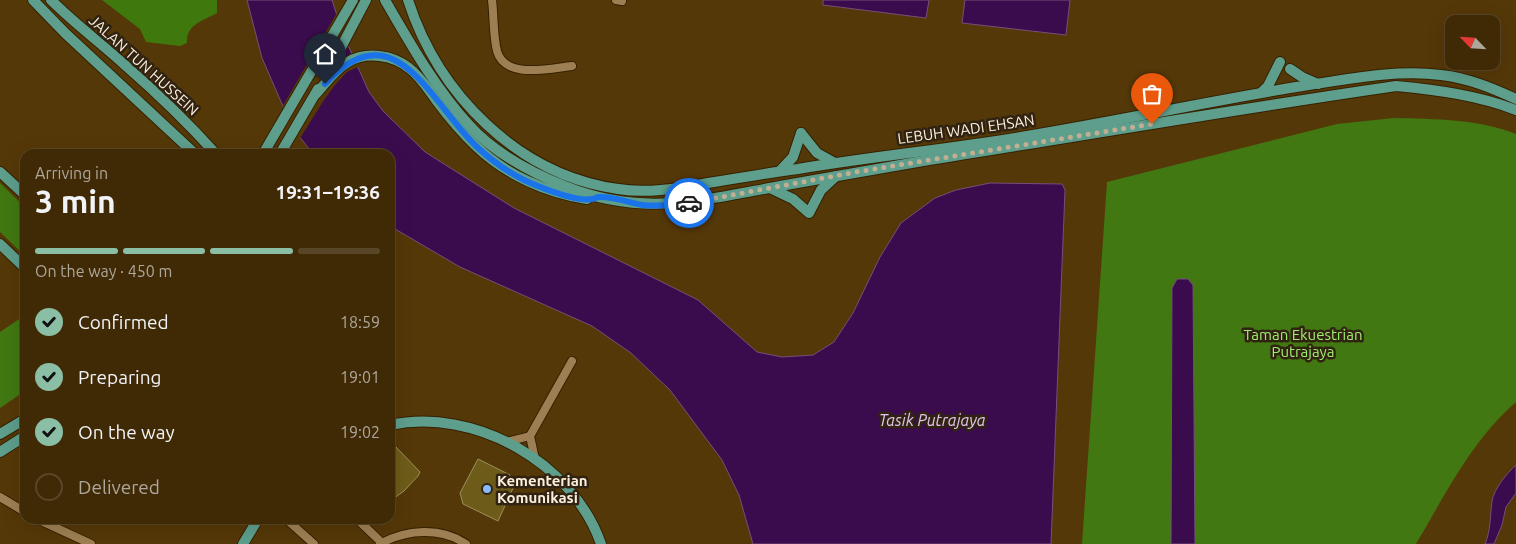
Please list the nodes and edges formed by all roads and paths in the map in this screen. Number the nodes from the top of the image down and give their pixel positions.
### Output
1 (33, 0) edge
2 (52, 0) edge
3 (353, 0) edge
4 (366, 0) edge
5 (386, 0) edge
6 (408, 0) edge
7 (492, 0) edge
8 (616, 0) edge
9 (622, 0) edge
10 (1280, 62) dead end
11 (572, 66) dead end
12 (1290, 69) dead end
13 (1318, 84) junction
14 (1261, 93) junction
15 (316, 94) junction
16 (1516, 99) edge
17 (1516, 110) edge
18 (190, 149) edge
19 (211, 149) edge
20 (266, 149) edge
21 (283, 149) edge
22 (835, 162) junction
23 (0, 172) edge
24 (780, 172) junction
25 (837, 176) junction
26 (770, 188) junction
27 (20, 190) edge
28 (599, 197) junction
29 (0, 244) edge
30 (20, 263) edge
31 (572, 361) dead end
32 (20, 422) edge
33 (395, 423) edge
34 (0, 434) edge
35 (530, 436) junction
36 (20, 439) edge
37 (506, 442) junction
38 (0, 452) edge
39 (535, 459) junction
40 (0, 497) edge
41 (20, 509) edge
42 (49, 524) edge
43 (255, 524) edge
44 (292, 524) edge
45 (362, 524) edge
46 (381, 543) edge
47 (91, 544) edge
48 (243, 544) edge
49 (314, 544) edge
50 (466, 544) edge
51 (601, 544) edge

1 - 18 main road, JALAN TUN HUSSEIN
2 - 19 main road, JALAN TUN HUSSEIN
3 - 20 main road
4 - 15 main road
5 - 28 main road
6 - 24 main road, LEBUH WADI EHSAN
7 - 11 street
8 - 9 street
10 - 14 main road
12 - 13 main road
13 - 14 main road, LEBUH WADI EHSAN
13 - 16 main road, LEBUH WADI EHSAN
14 - 22 main road, LEBUH WADI EHSAN
15 - 21 main road
15 - 28 main road
17 - 25 main road, LEBUH WADI EHSAN
22 - 24 main road, LEBUH WADI EHSAN
22 - 24 main road
23 - 27 main road
25 - 26 main road, LEBUH WADI EHSAN
25 - 26 main road
26 - 28 main road, LEBUH WADI EHSAN
29 - 30 main road
31 - 35 street
32 - 34 main road
33 - 37 main road
35 - 37 street
35 - 39 street
36 - 38 main road
37 - 39 main road
39 - 51 main road
40 - 41 street
42 - 47 street
43 - 48 main road
44 - 49 street
45 - 46 street
46 - 50 street

